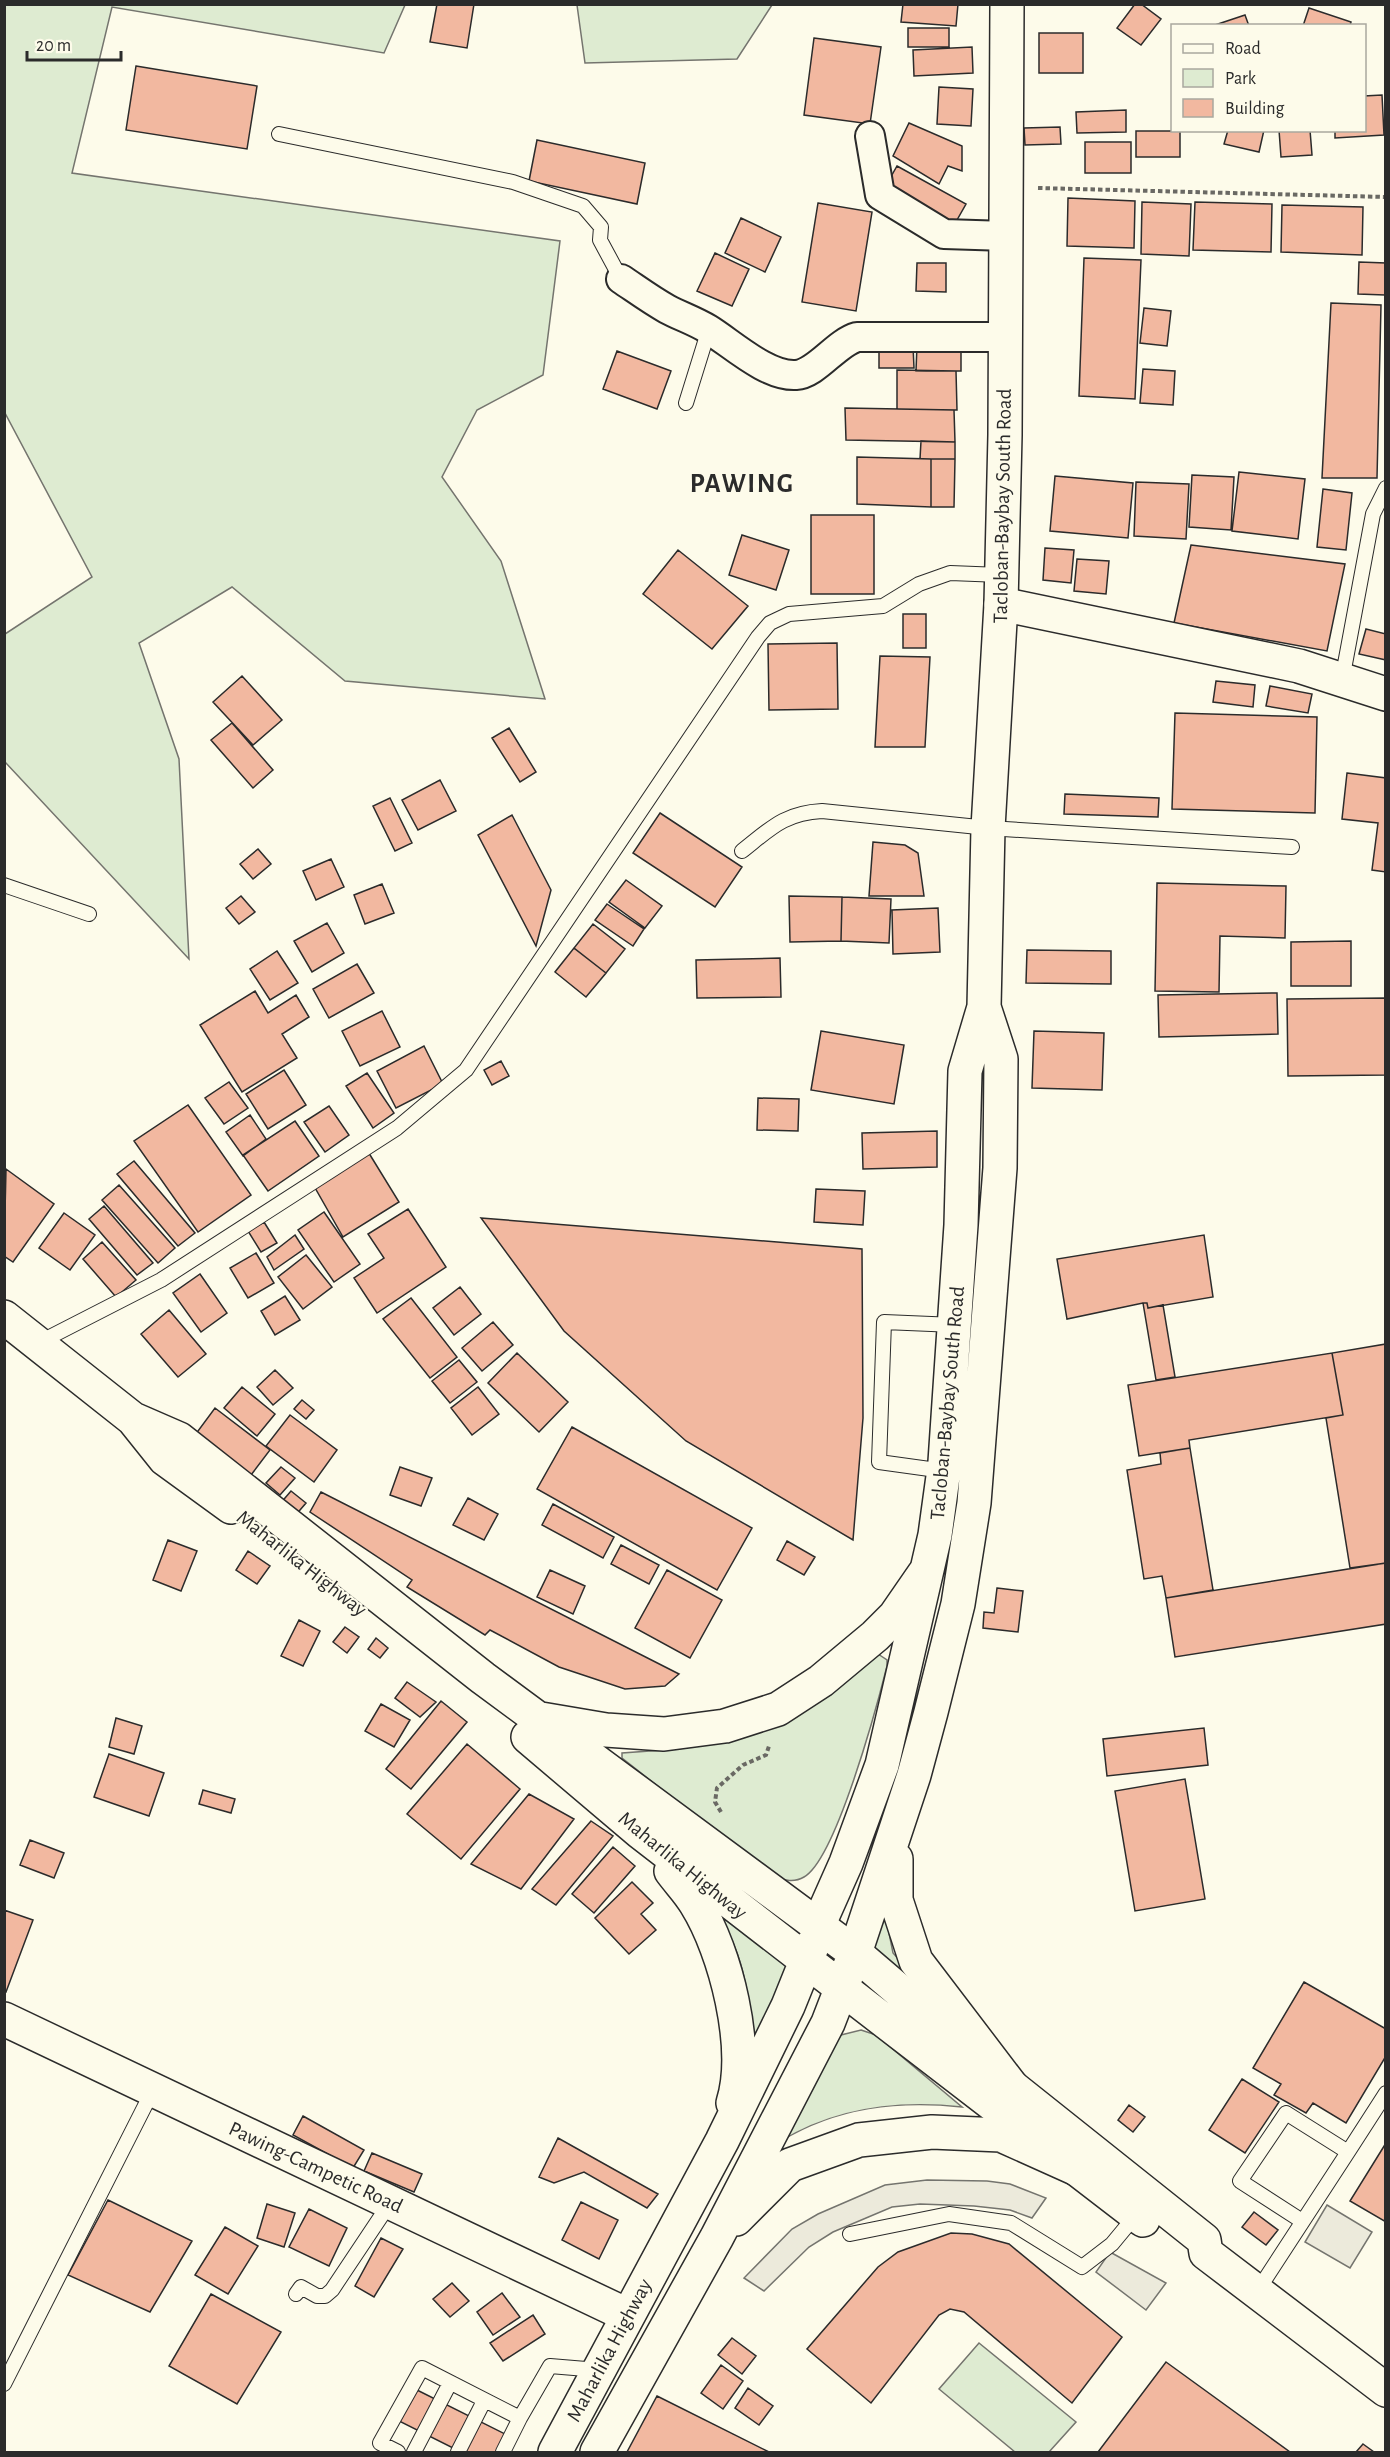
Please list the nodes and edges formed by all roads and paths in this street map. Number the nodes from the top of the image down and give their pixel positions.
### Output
1 (1007, 4) edge
2 (279, 134) dead end
3 (870, 136) dead end
4 (1007, 186) junction
5 (1386, 197) edge
6 (1007, 236) junction
7 (621, 279) joint
8 (709, 329) junction
9 (1006, 337) junction
10 (686, 403) dead end
11 (1386, 488) edge
12 (1001, 589) junction
13 (1342, 680) junction
14 (1386, 694) edge
15 (988, 828) junction
16 (1292, 847) dead end
17 (742, 851) dead end
18 (4, 885) edge
19 (89, 914) dead end
20 (984, 1007) junction
21 (4, 1317) edge
22 (955, 1325) junction
23 (38, 1343) junction
24 (134, 1419) junction
25 (944, 1471) junction
26 (924, 1574) junction
27 (536, 1718) junction
28 (769, 1746) dead end
29 (723, 1816) dead end
30 (896, 1830) junction
31 (640, 1832) junction
32 (818, 1926) junction
33 (855, 1953) junction
34 (807, 1964) junction
35 (843, 1989) junction
36 (4, 2019) edge
37 (1011, 2087) junction
38 (153, 2090) junction
39 (1386, 2093) edge
40 (722, 2141) junction
41 (1348, 2152) junction
42 (1079, 2170) junction
43 (390, 2203) junction
44 (1136, 2215) junction
45 (1302, 2221) junction
46 (850, 2234) dead end
47 (717, 2236) junction
48 (1206, 2253) junction
49 (1258, 2290) junction
50 (296, 2294) dead end
51 (627, 2315) junction
52 (598, 2370) junction
53 (450, 2382) junction
54 (4, 2384) edge
55 (1386, 2390) edge
56 (484, 2401) junction
57 (520, 2418) junction
58 (399, 2452) edge
59 (414, 2452) edge
60 (458, 2452) edge
61 (503, 2452) edge
62 (555, 2452) edge
63 (597, 2452) edge

1 - 4 main road, Tacloban-Baybay South Road
2 - 7 lane
3 - 6 street
4 - 5 path
4 - 6 main road, Tacloban-Baybay South Road
6 - 9 main road, Tacloban-Baybay South Road
7 - 8 street
8 - 9 street
8 - 10 lane
9 - 12 main road, Tacloban-Baybay South Road
11 - 13 lane
12 - 13 main road
12 - 15 main road, Tacloban-Baybay South Road
12 - 23 lane
13 - 14 main road
15 - 16 lane
15 - 17 lane
15 - 20 main road, Tacloban-Baybay South Road
18 - 19 lane
20 - 22 main road, Tacloban-Baybay South Road
20 - 30 main road, Tacloban-Baybay South Road
21 - 23 main road, Maharlika Highway
22 - 25 main road, Tacloban-Baybay South Road
22 - 25 lane
23 - 24 main road, Maharlika Highway
24 - 27 main road, Maharlika Highway
24 - 31 main road, Maharlika Highway
25 - 26 main road, Tacloban-Baybay South Road
26 - 27 main road
26 - 32 main road, Tacloban-Baybay South Road
27 - 32 main road, Maharlika Highway
28 - 29 path
30 - 33 main road, Tacloban-Baybay South Road
30 - 37 main road
31 - 34 main road, Maharlika Highway
31 - 40 main road
32 - 33 main road, Maharlika Highway
32 - 34 main road, Tacloban-Baybay South Road
33 - 35 main road, Maharlika Highway
33 - 37 main road, Maharlika Highway
34 - 35 main road
34 - 40 main road, Maharlika Highway
35 - 42 main road
35 - 47 main road, Maharlika Highway
36 - 38 main road, Pawing-Campetic Road
37 - 48 main road
38 - 43 main road, Pawing-Campetic Road
38 - 54 lane
39 - 41 lane
40 - 51 main road, Maharlika Highway
41 - 45 lane
41 - 45 lane
42 - 44 main road
42 - 47 main road
43 - 50 lane
43 - 51 main road, Pawing-Campetic Road
44 - 46 lane
44 - 48 main road
45 - 49 lane
47 - 63 main road, Maharlika Highway
48 - 49 main road
49 - 55 main road
51 - 52 main road, Maharlika Highway
52 - 57 lane
52 - 62 main road, Maharlika Highway
53 - 56 lane
53 - 58 lane
53 - 59 lane
56 - 57 lane
56 - 60 lane
57 - 61 lane

